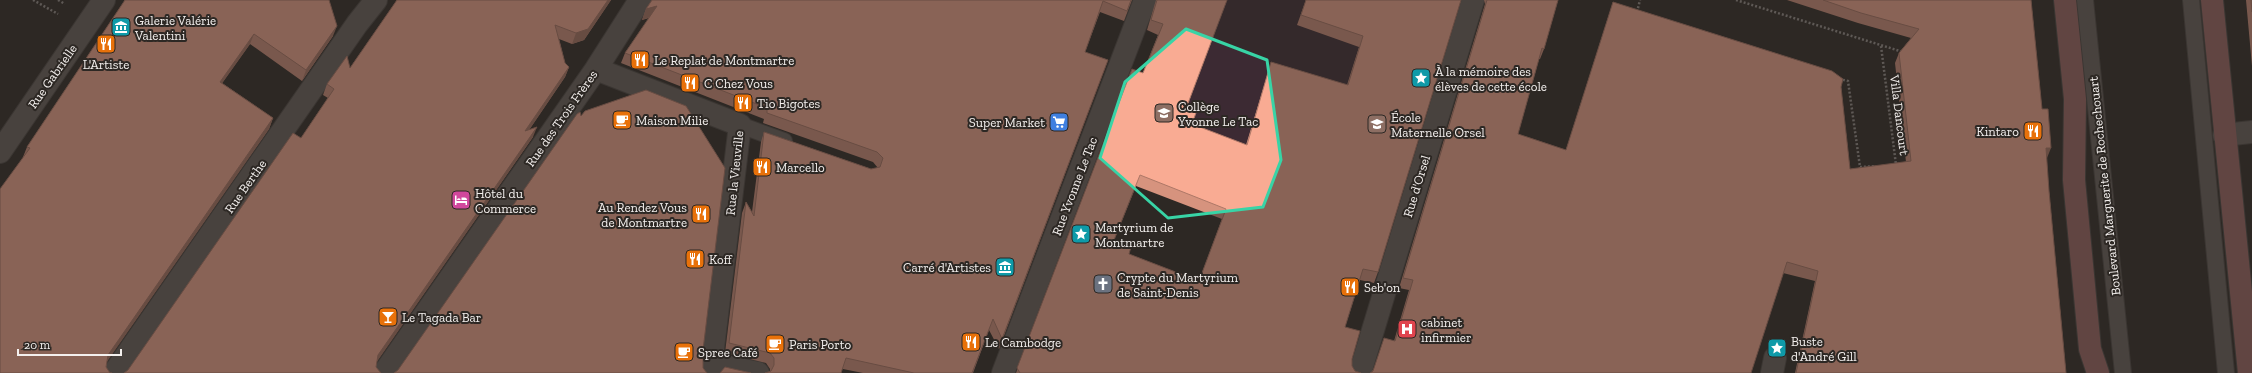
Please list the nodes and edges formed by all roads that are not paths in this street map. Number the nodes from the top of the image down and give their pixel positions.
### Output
1 (104, 0) edge
2 (376, 0) edge
3 (640, 0) edge
4 (1145, 0) edge
5 (1473, 0) edge
6 (2065, 0) edge
7 (2085, 0) edge
8 (2191, 0) edge
9 (2212, 0) edge
10 (596, 69) junction
11 (740, 125) junction
12 (2252, 132) edge
13 (2224, 135) junction
14 (798, 146) edge
15 (0, 152) edge
16 (710, 368) edge
17 (114, 373) edge
18 (384, 373) edge
19 (758, 373) edge
20 (1003, 373) edge
21 (1360, 373) edge
22 (2098, 373) edge
23 (2123, 373) edge
24 (2226, 373) edge
25 (2249, 373) edge

1 - 15 street, Rue Gabrielle
2 - 17 street, Rue Berthe
3 - 10 street, Rue des Trois Frères
4 - 20 street, Rue Yvonne Le Tac
5 - 21 street, Rue d'Orsel
6 - 22 main road, Boulevard Marguerite de Rochechouart
7 - 23 lane, Boulevard Marguerite de Rochechouart
8 - 24 lane
9 - 13 main road
10 - 11 street, Rue la Vieuville
10 - 18 street, Rue des Trois Frères
11 - 14 lane
11 - 16 street, Rue la Vieuville
12 - 13 street
13 - 25 main road
16 - 19 street

